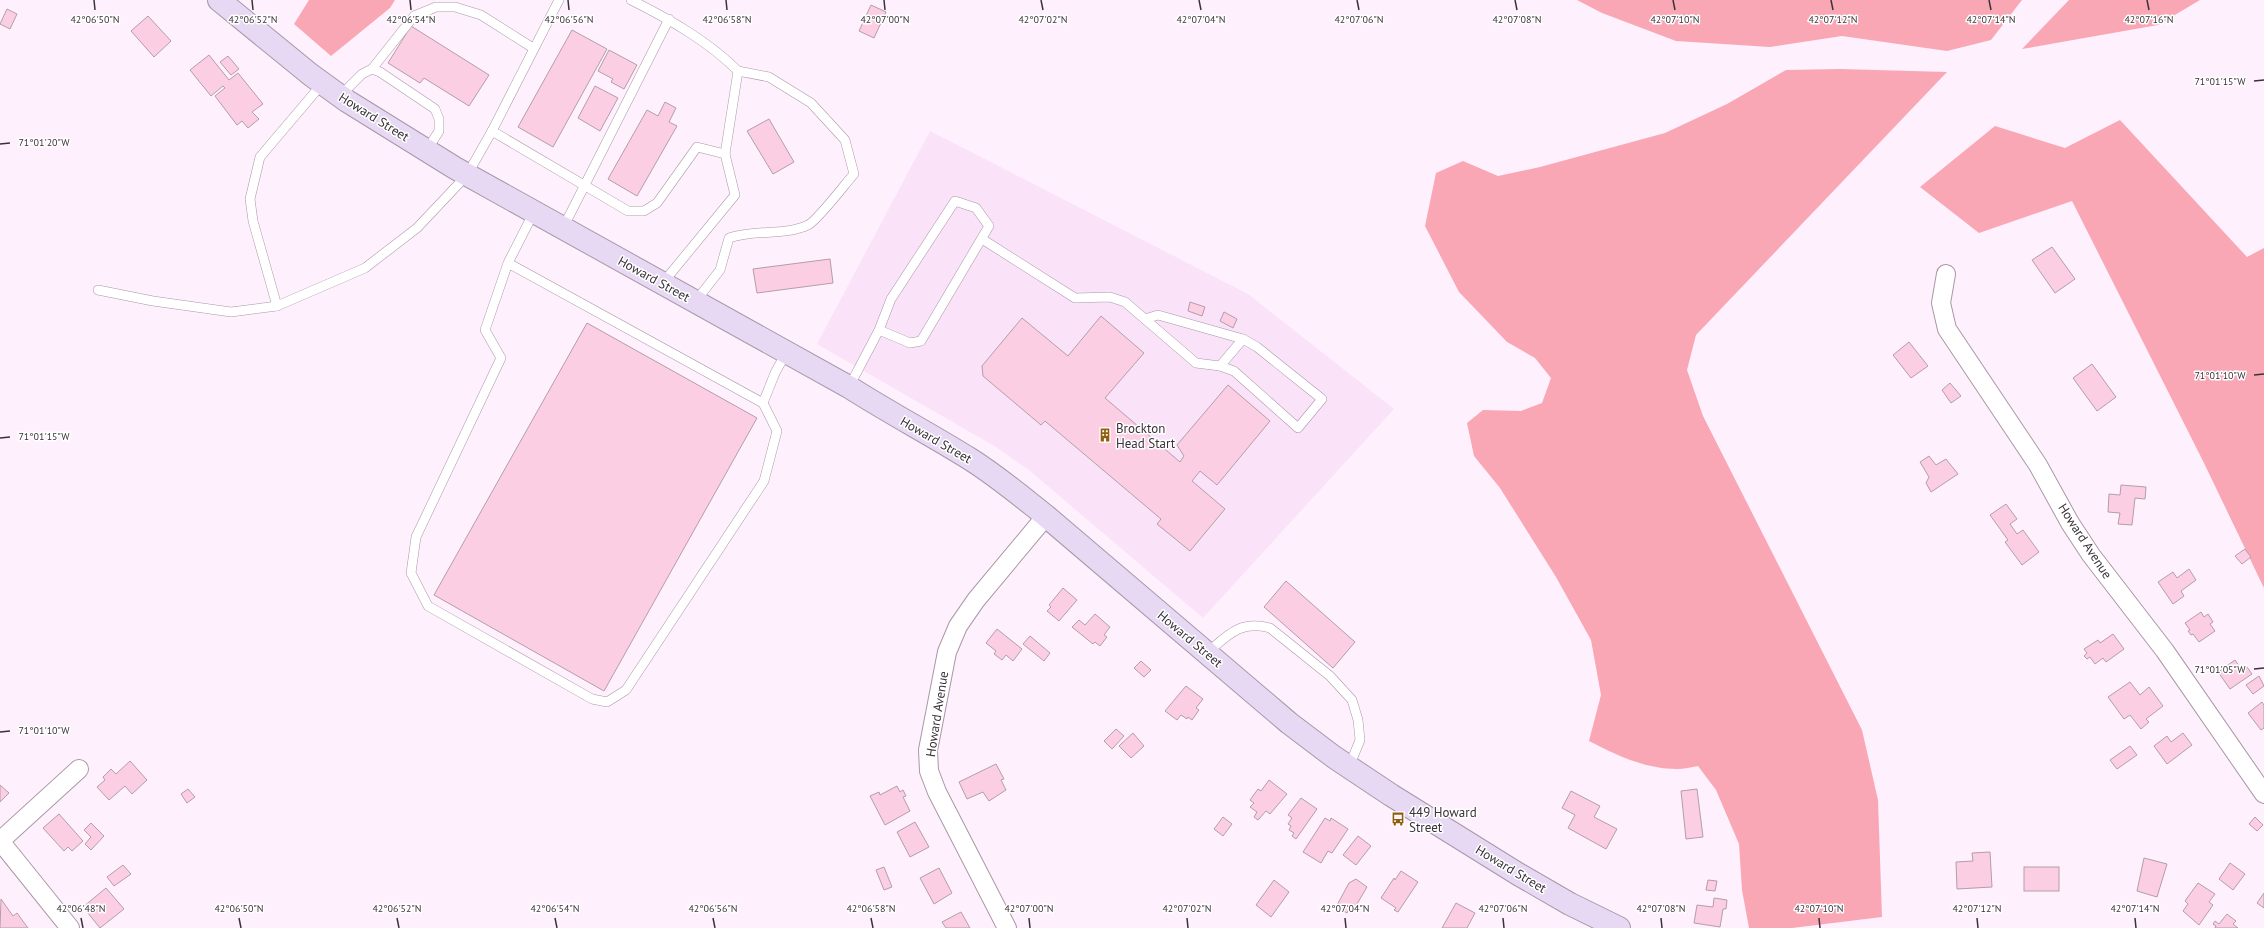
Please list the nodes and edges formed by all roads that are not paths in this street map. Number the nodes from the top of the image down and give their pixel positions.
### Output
1 (219, 0) edge
2 (559, 0) edge
3 (631, 0) edge
4 (669, 19) junction
5 (533, 48) junction
6 (372, 69) junction
7 (738, 71) junction
8 (322, 84) junction
9 (340, 96) junction
10 (492, 130) junction
11 (427, 150) junction
12 (725, 154) junction
13 (467, 175) junction
14 (584, 185) junction
15 (535, 212) junction
16 (563, 228) junction
17 (982, 240) junction
18 (508, 263) junction
19 (1946, 274) dead end
20 (662, 284) junction
21 (98, 290) dead end
22 (695, 302) junction
23 (277, 306) junction
24 (1145, 319) junction
25 (879, 330) junction
26 (1243, 339) junction
27 (786, 353) junction
28 (1220, 366) junction
29 (849, 387) junction
30 (764, 403) junction
31 (1046, 516) junction
32 (1208, 653) junction
33 (1349, 767) junction
34 (80, 769) dead end
35 (2264, 794) edge
36 (0, 841) edge
37 (70, 928) edge
38 (1007, 928) edge
39 (1619, 928) edge

1 - 8 main road, Howard Street
2 - 5 lane
3 - 4 lane
4 - 7 lane
4 - 14 lane
5 - 6 lane
5 - 10 lane
6 - 9 lane
6 - 11 lane
7 - 12 lane
7 - 22 lane
8 - 9 main road, Howard Street
8 - 23 lane
9 - 11 main road, Howard Street
10 - 13 lane
10 - 14 lane
11 - 13 main road, Howard Street
12 - 14 lane
12 - 20 lane
13 - 15 main road, Howard Street
13 - 23 lane
14 - 16 lane
15 - 16 main road, Howard Street
15 - 18 lane
16 - 20 main road, Howard Street
17 - 24 lane
17 - 25 lane
17 - 25 lane
18 - 30 lane
18 - 30 lane
19 - 35 street, Howard Avenue
20 - 22 main road, Howard Street
21 - 23 lane
22 - 27 main road, Howard Street
24 - 26 lane
24 - 28 lane
25 - 29 lane
26 - 28 lane
26 - 28 lane
27 - 29 main road, Howard Street
27 - 30 lane
29 - 31 main road, Howard Street
31 - 32 main road, Howard Street
31 - 38 street, Howard Avenue
32 - 33 main road, Howard Street
32 - 33 lane
33 - 39 main road, Howard Street
34 - 36 street
36 - 37 street

